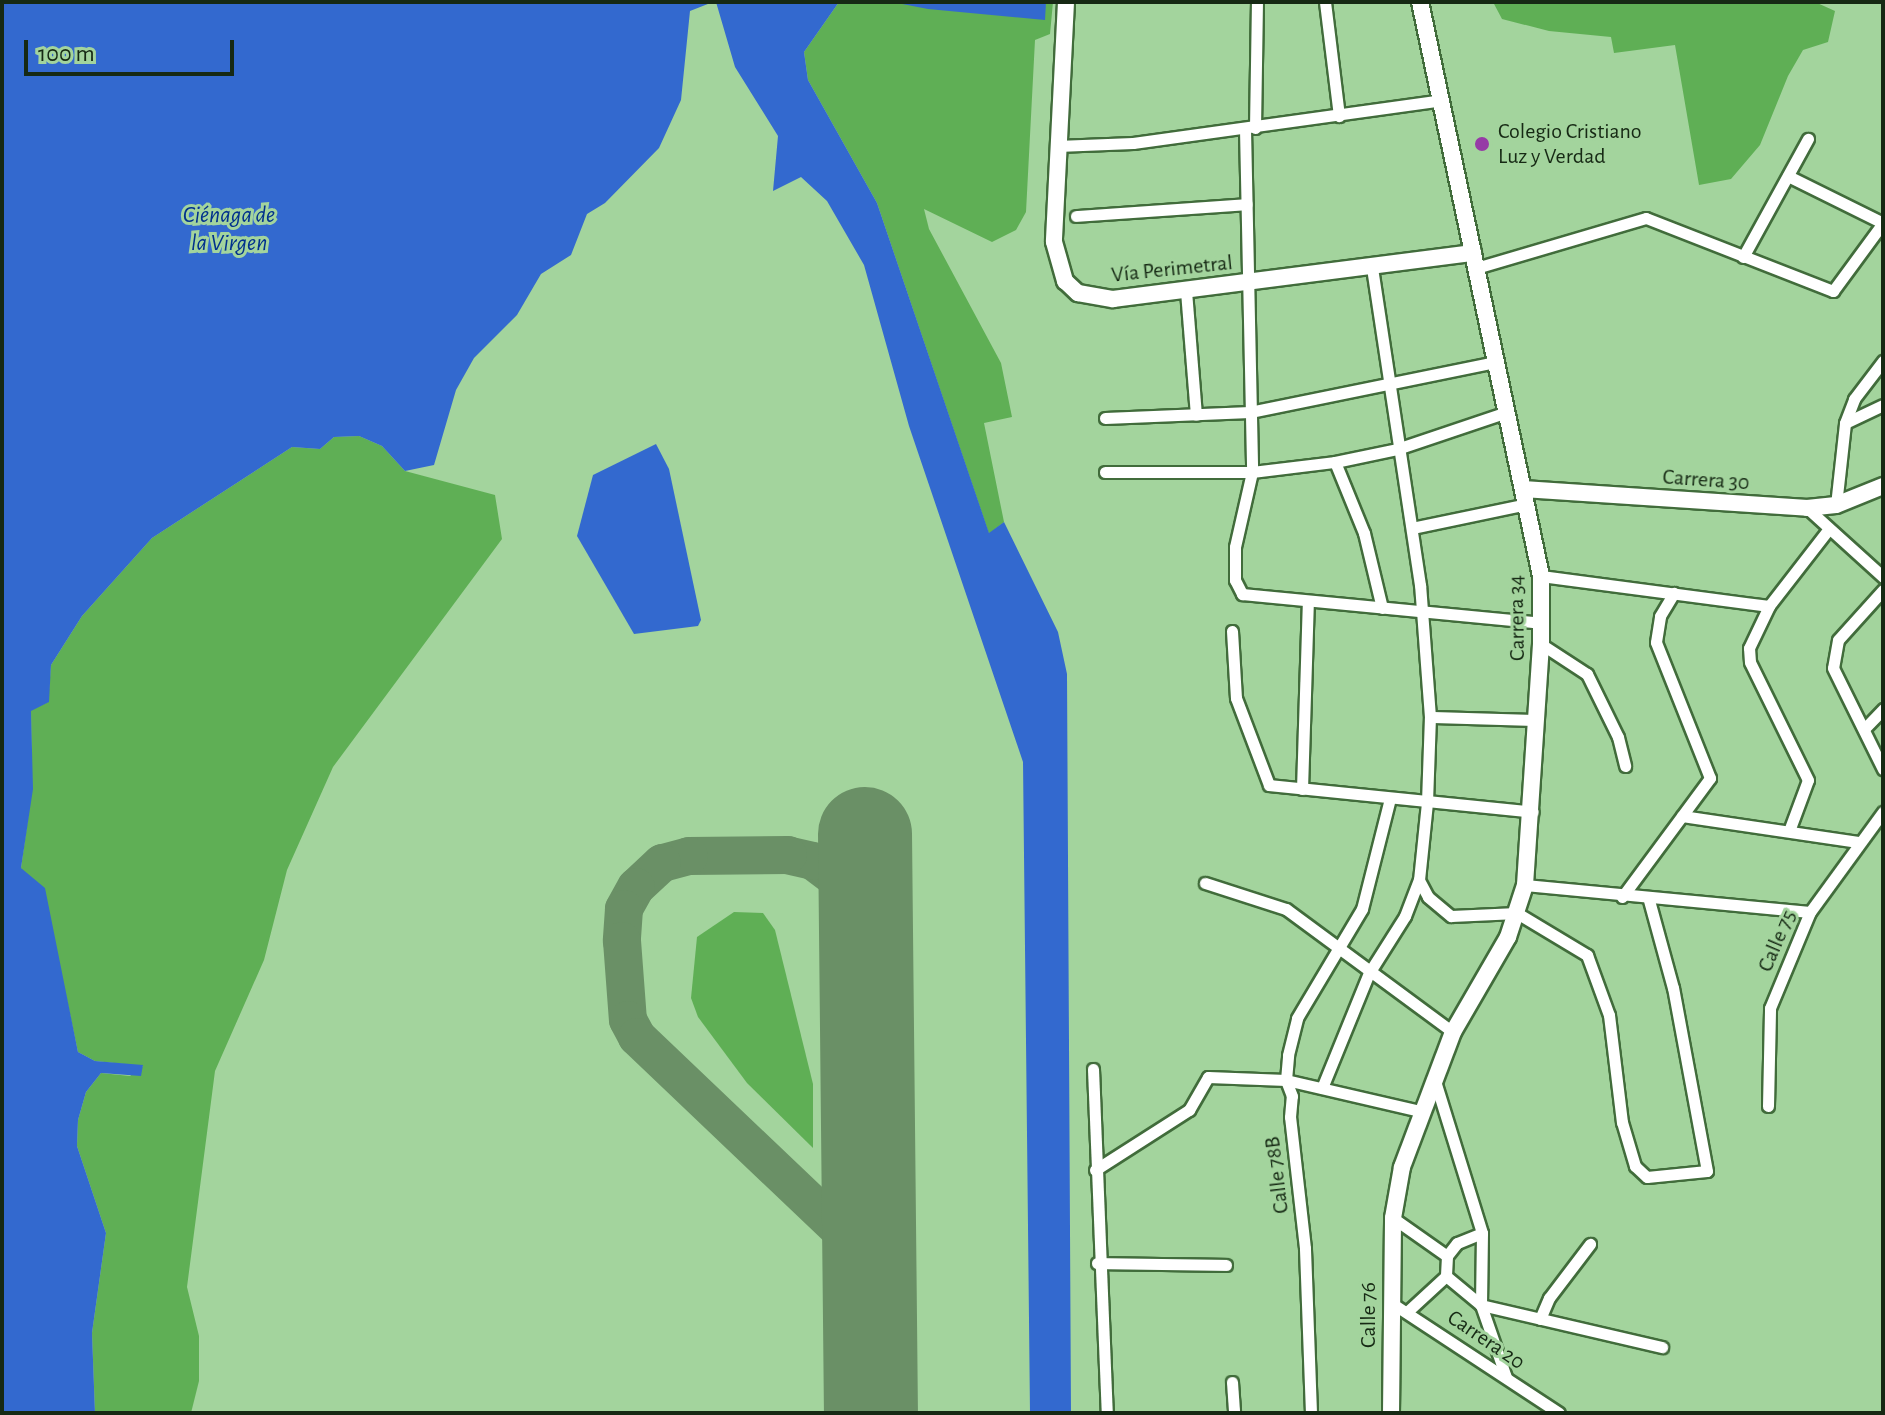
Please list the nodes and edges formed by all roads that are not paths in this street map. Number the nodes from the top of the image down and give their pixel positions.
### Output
1 (1066, 2) edge
2 (1257, 2) edge
3 (1325, 2) edge
4 (1420, 2) edge
5 (1441, 100) junction
6 (1339, 116) junction
7 (1250, 128) junction
8 (1808, 139) dead end
9 (1057, 146) junction
10 (1788, 176) junction
11 (1247, 204) junction
12 (1076, 216) dead end
13 (1883, 223) edge
14 (1743, 257) junction
15 (1475, 260) junction
16 (1372, 267) junction
17 (1249, 283) junction
18 (1186, 291) junction
19 (1883, 361) edge
20 (1496, 362) junction
21 (1388, 383) junction
22 (1883, 405) edge
23 (1250, 412) junction
24 (1507, 412) junction
25 (1196, 415) junction
26 (1105, 418) dead end
27 (1845, 423) junction
28 (1397, 449) junction
29 (1335, 462) junction
30 (1105, 472) dead end
31 (1252, 472) junction
32 (1883, 486) edge
33 (1525, 496) junction
34 (1836, 505) junction
35 (1807, 508) junction
36 (1412, 528) junction
37 (1828, 530) junction
38 (1541, 576) junction
39 (1883, 577) edge
40 (1883, 590) edge
41 (1674, 593) junction
42 (1308, 601) junction
43 (1769, 606) junction
44 (1382, 608) junction
45 (1422, 611) junction
46 (1541, 623) junction
47 (1232, 631) dead end
48 (1541, 644) junction
49 (1883, 709) edge
50 (1430, 717) junction
51 (1537, 720) junction
52 (1864, 729) junction
53 (1625, 766) dead end
54 (1883, 769) edge
55 (1302, 789) junction
56 (1390, 798) junction
57 (1427, 802) junction
58 (1533, 812) junction
59 (1883, 812) edge
60 (1682, 816) junction
61 (1789, 831) junction
62 (1858, 842) junction
63 (1419, 880) junction
64 (1205, 883) dead end
65 (1525, 885) junction
66 (1622, 897) junction
67 (1649, 900) junction
68 (1810, 912) junction
69 (1517, 913) junction
70 (1340, 946) junction
71 (1369, 973) junction
72 (1453, 1032) junction
73 (1093, 1069) dead end
74 (1434, 1078) junction
75 (1286, 1080) junction
76 (1322, 1088) junction
77 (1768, 1106) dead end
78 (1420, 1111) junction
79 (1095, 1170) junction
80 (1393, 1218) junction
81 (1482, 1233) junction
82 (1590, 1244) dead end
83 (1447, 1256) junction
84 (1097, 1263) junction
85 (1226, 1265) dead end
86 (1446, 1276) junction
87 (1390, 1302) junction
88 (1481, 1305) junction
89 (1408, 1311) junction
90 (1540, 1319) junction
91 (1662, 1347) dead end
92 (1506, 1377) junction
93 (1232, 1382) dead end
94 (1107, 1413) edge
95 (1234, 1413) edge
96 (1311, 1413) edge
97 (1391, 1413) edge
98 (1559, 1413) edge

1 - 9 main road, Vía Perimetral
2 - 7 street
3 - 6 street
4 - 5 main road, Carrera 34
5 - 6 street
5 - 15 main road, Carrera 34
6 - 7 street
7 - 9 street
7 - 11 street
8 - 10 street
9 - 18 main road, Vía Perimetral
10 - 13 street
10 - 14 street
11 - 12 street
11 - 17 street
13 - 14 street
14 - 15 street
15 - 16 main road, Vía Perimetral
15 - 20 main road, Carrera 34
16 - 17 main road, Vía Perimetral
16 - 21 street
17 - 18 main road, Vía Perimetral
17 - 23 street
18 - 25 street
19 - 27 street
20 - 21 street
20 - 24 main road, Carrera 34
21 - 23 street
21 - 28 street
22 - 27 street
23 - 25 street
23 - 31 street
24 - 28 street
24 - 33 main road, Carrera 34
25 - 26 street
27 - 34 street
28 - 29 street
28 - 36 street
29 - 31 street
29 - 44 street
30 - 31 street
31 - 42 street
32 - 34 main road, Carrera 30
33 - 35 main road, Carrera 30
33 - 36 street
33 - 38 main road, Carrera 34
34 - 35 main road, Carrera 30
35 - 37 street
36 - 45 street
37 - 39 street
37 - 43 street
38 - 41 street
38 - 46 main road, Carrera 34
40 - 52 street
41 - 43 street
41 - 60 street
42 - 44 street
42 - 55 street
43 - 61 street
44 - 45 street
45 - 46 street
45 - 50 street
46 - 48 main road, Carrera 34
47 - 55 street
48 - 51 main road, Carrera 34
48 - 53 street
49 - 52 street
50 - 51 street
50 - 57 street
51 - 58 main road, Carrera 34
52 - 54 street
55 - 56 street
56 - 57 street
56 - 70 street, Calle 78B
57 - 58 street
57 - 63 street
58 - 65 main road, Carrera 34
59 - 62 street, Calle 75
60 - 61 street
60 - 66 street
61 - 62 street
62 - 68 street, Calle 75
63 - 69 street
63 - 71 street
64 - 70 street
65 - 66 street
65 - 69 main road, Carrera 34
66 - 67 street
67 - 68 street
67 - 69 street
68 - 77 street, Calle 75
69 - 72 main road, Carrera 34
70 - 71 street
70 - 75 street, Calle 78B
71 - 72 street
71 - 76 street
72 - 74 main road, Carrera 34
73 - 79 street
74 - 78 main road, Carrera 34
74 - 81 street
75 - 76 street
75 - 79 street
75 - 96 street, Calle 78B
76 - 78 street
78 - 80 main road, Carrera 34
79 - 84 street
80 - 83 street
80 - 87 main road, Calle 76
81 - 83 street
81 - 88 street
82 - 90 street
83 - 86 street
84 - 85 street
84 - 94 street
86 - 88 street
86 - 89 street
87 - 89 street, Carrera 20
87 - 97 main road, Calle 76
88 - 90 street
88 - 92 street
89 - 92 street, Carrera 20
90 - 91 street
92 - 98 street, Carrera 20
93 - 95 street

